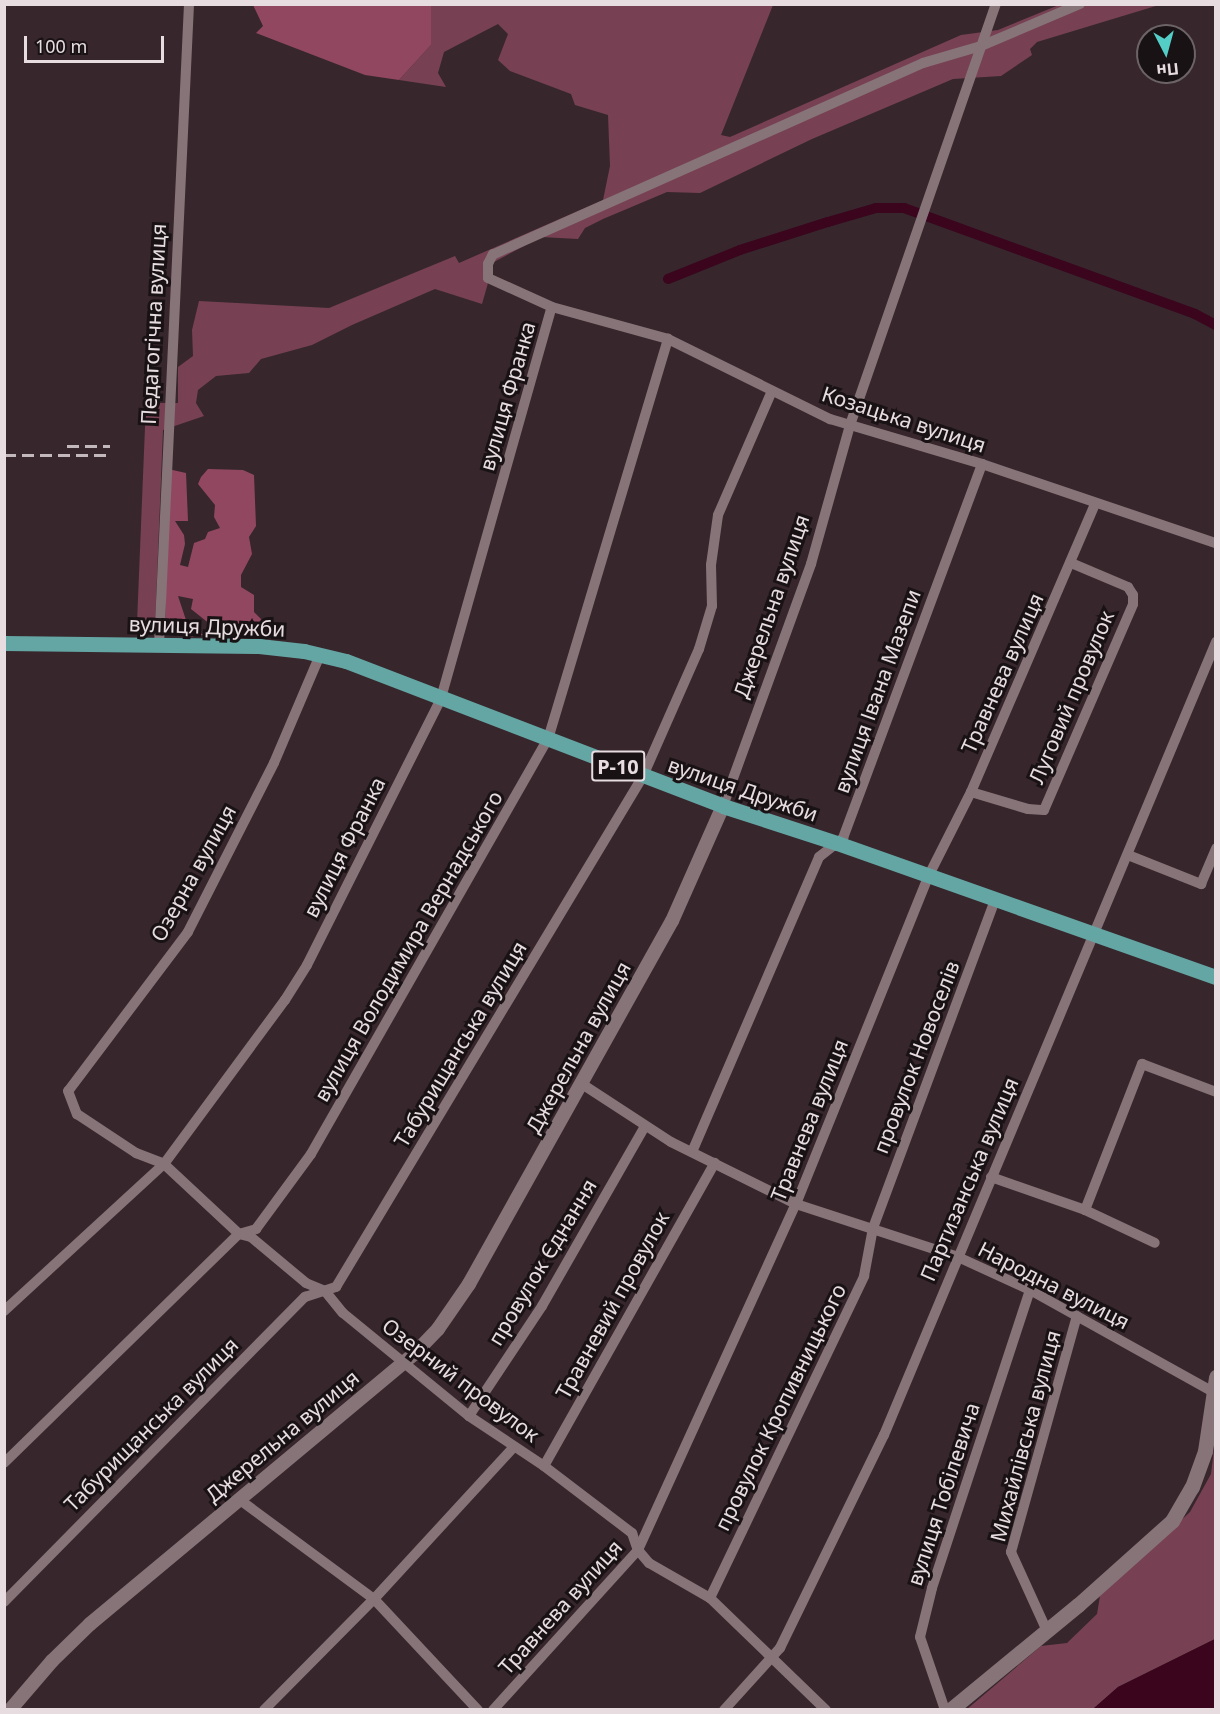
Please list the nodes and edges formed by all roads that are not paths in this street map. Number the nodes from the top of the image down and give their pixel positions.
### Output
1 (189, 4) edge
2 (996, 4) edge
3 (1080, 4) edge
4 (981, 46) junction
5 (552, 307) junction
6 (668, 339) junction
7 (772, 391) junction
8 (850, 424) junction
9 (982, 464) junction
10 (1095, 504) junction
11 (1215, 543) edge
12 (1071, 564) junction
13 (1215, 642) edge
14 (4, 643) edge
15 (159, 645) junction
16 (320, 655) junction
17 (441, 698) junction
18 (548, 739) junction
19 (643, 776) junction
20 (971, 792) junction
21 (723, 806) junction
22 (837, 843) junction
23 (1215, 848) edge
24 (1128, 855) junction
25 (928, 877) junction
26 (995, 900) junction
27 (1092, 934) junction
28 (1215, 977) edge
29 (582, 1084) junction
30 (68, 1091) joint
31 (1215, 1092) edge
32 (645, 1126) junction
33 (692, 1152) junction
34 (715, 1163) junction
35 (164, 1164) junction
36 (991, 1177) junction
37 (796, 1204) junction
38 (1084, 1210) junction
39 (873, 1228) junction
40 (238, 1234) junction
41 (1155, 1243) dead end
42 (958, 1257) junction
43 (1030, 1290) junction
44 (326, 1291) junction
45 (4, 1311) edge
46 (1077, 1316) junction
47 (403, 1362) junction
48 (1214, 1384) edge
49 (469, 1416) junction
50 (514, 1447) junction
51 (4, 1462) edge
52 (544, 1466) junction
53 (240, 1500) junction
54 (638, 1550) junction
55 (710, 1598) junction
56 (374, 1599) junction
57 (4, 1602) edge
58 (1047, 1631) junction
59 (774, 1658) junction
60 (10, 1710) edge
61 (264, 1710) edge
62 (478, 1710) edge
63 (493, 1710) edge
64 (724, 1710) edge
65 (826, 1710) edge
66 (945, 1710) edge
67 (950, 1710) edge

1 - 15 street, Педагогічна вулиця
2 - 4 street
3 - 4 street
4 - 5 street, Козацька вулиця
4 - 8 street, Джерельна вулиця
5 - 6 street, Козацька вулиця
5 - 17 street, вулиця Франка
6 - 7 street, Козацька вулиця
6 - 18 street, вулиця Володимира Вернадського
7 - 8 street, Козацька вулиця
7 - 19 street, Табурищанська вулиця
8 - 9 street, Козацька вулиця
8 - 21 street, Джерельна вулиця
9 - 10 street, Козацька вулиця
9 - 22 street, вулиця Івана Мазепи
10 - 11 street, Козацька вулиця
10 - 12 street, Травнева вулиця
12 - 20 street, Травнева вулиця
12 - 20 street, Луговий провулок
13 - 24 street, Партизанська вулиця
14 - 15 main road, вулиця Дружби / Р-10
15 - 16 main road, вулиця Дружби / Р-10
16 - 17 main road, вулиця Дружби / Р-10
16 - 30 street, Озерна вулиця
17 - 18 main road, вулиця Дружби / Р-10
17 - 35 street, вулиця Франка
18 - 19 main road, вулиця Дружби / Р-10
18 - 40 street, вулиця Володимира Вернадського
19 - 21 main road, вулиця Дружби / Р-10
19 - 44 street, Табурищанська вулиця
20 - 25 street, Травнева вулиця
21 - 22 main road, вулиця Дружби / Р-10
21 - 29 street, Джерельна вулиця
22 - 25 main road, вулиця Дружби / Р-10
22 - 33 street, вулиця Івана Мазепи
23 - 24 street
24 - 27 street, Партизанська вулиця
25 - 26 main road, вулиця Дружби / Р-10
25 - 37 street, Травнева вулиця
26 - 27 main road, вулиця Дружби / Р-10
26 - 39 street, провулок Новоселів
27 - 28 main road, вулиця Дружби / Р-10
27 - 36 street, Партизанська вулиця
29 - 32 street, Народна вулиця
29 - 47 street, Джерельна вулиця
30 - 35 street, Озерний провулок
31 - 38 street
32 - 33 street, Народна вулиця
32 - 49 street, провулок Єднання
33 - 34 street, Народна вулиця
34 - 37 street, Народна вулиця
34 - 52 street, Травневий провулок
35 - 40 street, Озерний провулок
35 - 45 street, вулиця Франка
36 - 38 street
36 - 42 street, Партизанська вулиця
37 - 39 street, Народна вулиця
37 - 54 street, Травнева вулиця
38 - 41 street
39 - 42 street, Народна вулиця
39 - 55 street, провулок Кропивницького
40 - 44 street, Озерний провулок
40 - 51 street, вулиця Володимира Вернадського
42 - 43 street, Народна вулиця
42 - 59 street, Партизанська вулиця
43 - 46 street, Народна вулиця
43 - 66 street, вулиця Тобілевича
44 - 47 street, Озерний провулок
44 - 57 street, Табурищанська вулиця
46 - 48 street, Народна вулиця
46 - 58 street, Михайлівська вулиця
47 - 49 street, Озерний провулок
47 - 53 street, Джерельна вулиця
48 - 58 main road
49 - 50 street, Озерний провулок
50 - 52 street, Озерний провулок
50 - 56 street
52 - 54 street, Озерний провулок
53 - 56 street
53 - 60 street, Джерельна вулиця
54 - 55 street, Озерний провулок
54 - 63 street, Травнева вулиця
55 - 59 street, Озерний провулок
56 - 61 street
56 - 62 street
58 - 67 main road
59 - 64 street, Партизанська вулиця
59 - 65 street, Озерний провулок

